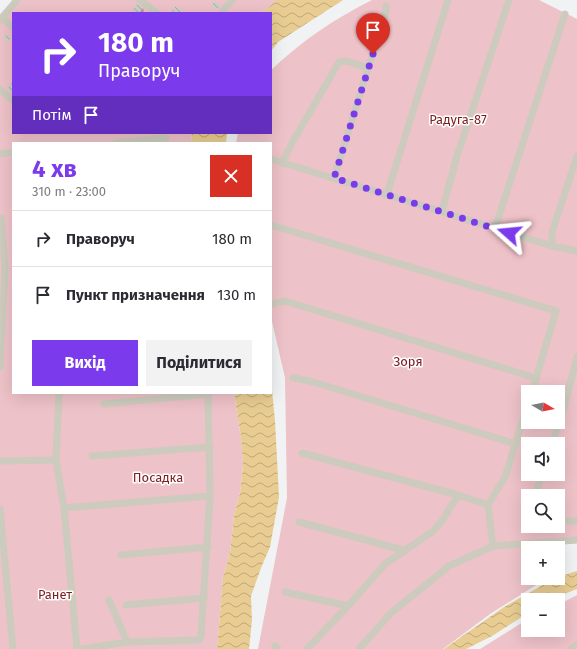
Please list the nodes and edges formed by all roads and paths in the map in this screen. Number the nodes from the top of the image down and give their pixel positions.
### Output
1 (17, 0) edge
2 (140, 0) edge
3 (448, 0) edge
4 (509, 0) edge
5 (230, 1) edge
6 (386, 6) dead end
7 (156, 12) edge
8 (222, 12) edge
9 (565, 14) dead end
10 (1, 19) edge
11 (12, 26) edge
12 (368, 68) junction
13 (0, 89) edge
14 (12, 100) edge
15 (166, 138) edge
16 (125, 142) edge
17 (12, 152) edge
18 (0, 154) edge
19 (577, 156) edge
20 (272, 159) edge
21 (282, 163) junction
22 (334, 178) junction
23 (387, 194) junction
24 (442, 211) junction
25 (1, 218) edge
26 (272, 225) edge
27 (495, 228) junction
28 (552, 246) junction
29 (577, 251) edge
30 (272, 304) edge
31 (577, 357) edge
32 (0, 368) edge
33 (293, 378) dead end
34 (536, 378) junction
35 (534, 385) edge
36 (59, 394) edge
37 (199, 394) edge
38 (208, 394) edge
39 (104, 404) dead end
40 (521, 427) edge
41 (554, 437) edge
42 (516, 444) junction
43 (210, 447) junction
44 (302, 453) dead end
45 (92, 456) dead end
46 (56, 460) junction
47 (0, 461) edge
48 (458, 495) junction
49 (210, 496) junction
50 (488, 506) junction
51 (64, 508) junction
52 (0, 509) edge
53 (565, 521) edge
54 (577, 521) edge
55 (299, 522) dead end
56 (577, 540) edge
57 (494, 546) junction
58 (208, 547) junction
59 (403, 550) junction
60 (121, 555) dead end
61 (285, 592) dead end
62 (204, 598) junction
63 (109, 600) dead end
64 (126, 605) dead end
65 (348, 606) junction
66 (127, 642) junction
67 (577, 645) edge
68 (14, 649) edge
69 (77, 649) edge
70 (82, 649) edge
71 (307, 649) edge
72 (359, 649) edge
73 (570, 649) edge

1 - 10 street
2 - 7 street
3 - 23 street
4 - 24 street
5 - 8 street
6 - 12 street
9 - 27 street
10 - 11 street
12 - 21 street
12 - 22 street
13 - 14 street
15 - 16 street
17 - 18 street
19 - 28 street
20 - 21 street
21 - 22 street
22 - 23 street
23 - 24 street
24 - 27 street
25 - 32 street
26 - 34 street
27 - 28 street
28 - 29 street
30 - 34 street
31 - 41 street
33 - 42 street
34 - 35 street
36 - 46 street
37 - 39 street
38 - 43 street
40 - 42 street
42 - 50 street
43 - 45 street
43 - 49 street
44 - 48 street
46 - 47 street
46 - 51 street
48 - 50 street
48 - 59 street
49 - 51 street
49 - 58 street
50 - 57 street
51 - 69 street
52 - 68 street
53 - 54 street
55 - 59 street
56 - 57 street
57 - 72 street
58 - 60 street
58 - 62 street
59 - 65 street
61 - 65 street
62 - 64 street
62 - 66 street
63 - 66 street
65 - 71 street
66 - 70 street
67 - 73 street

